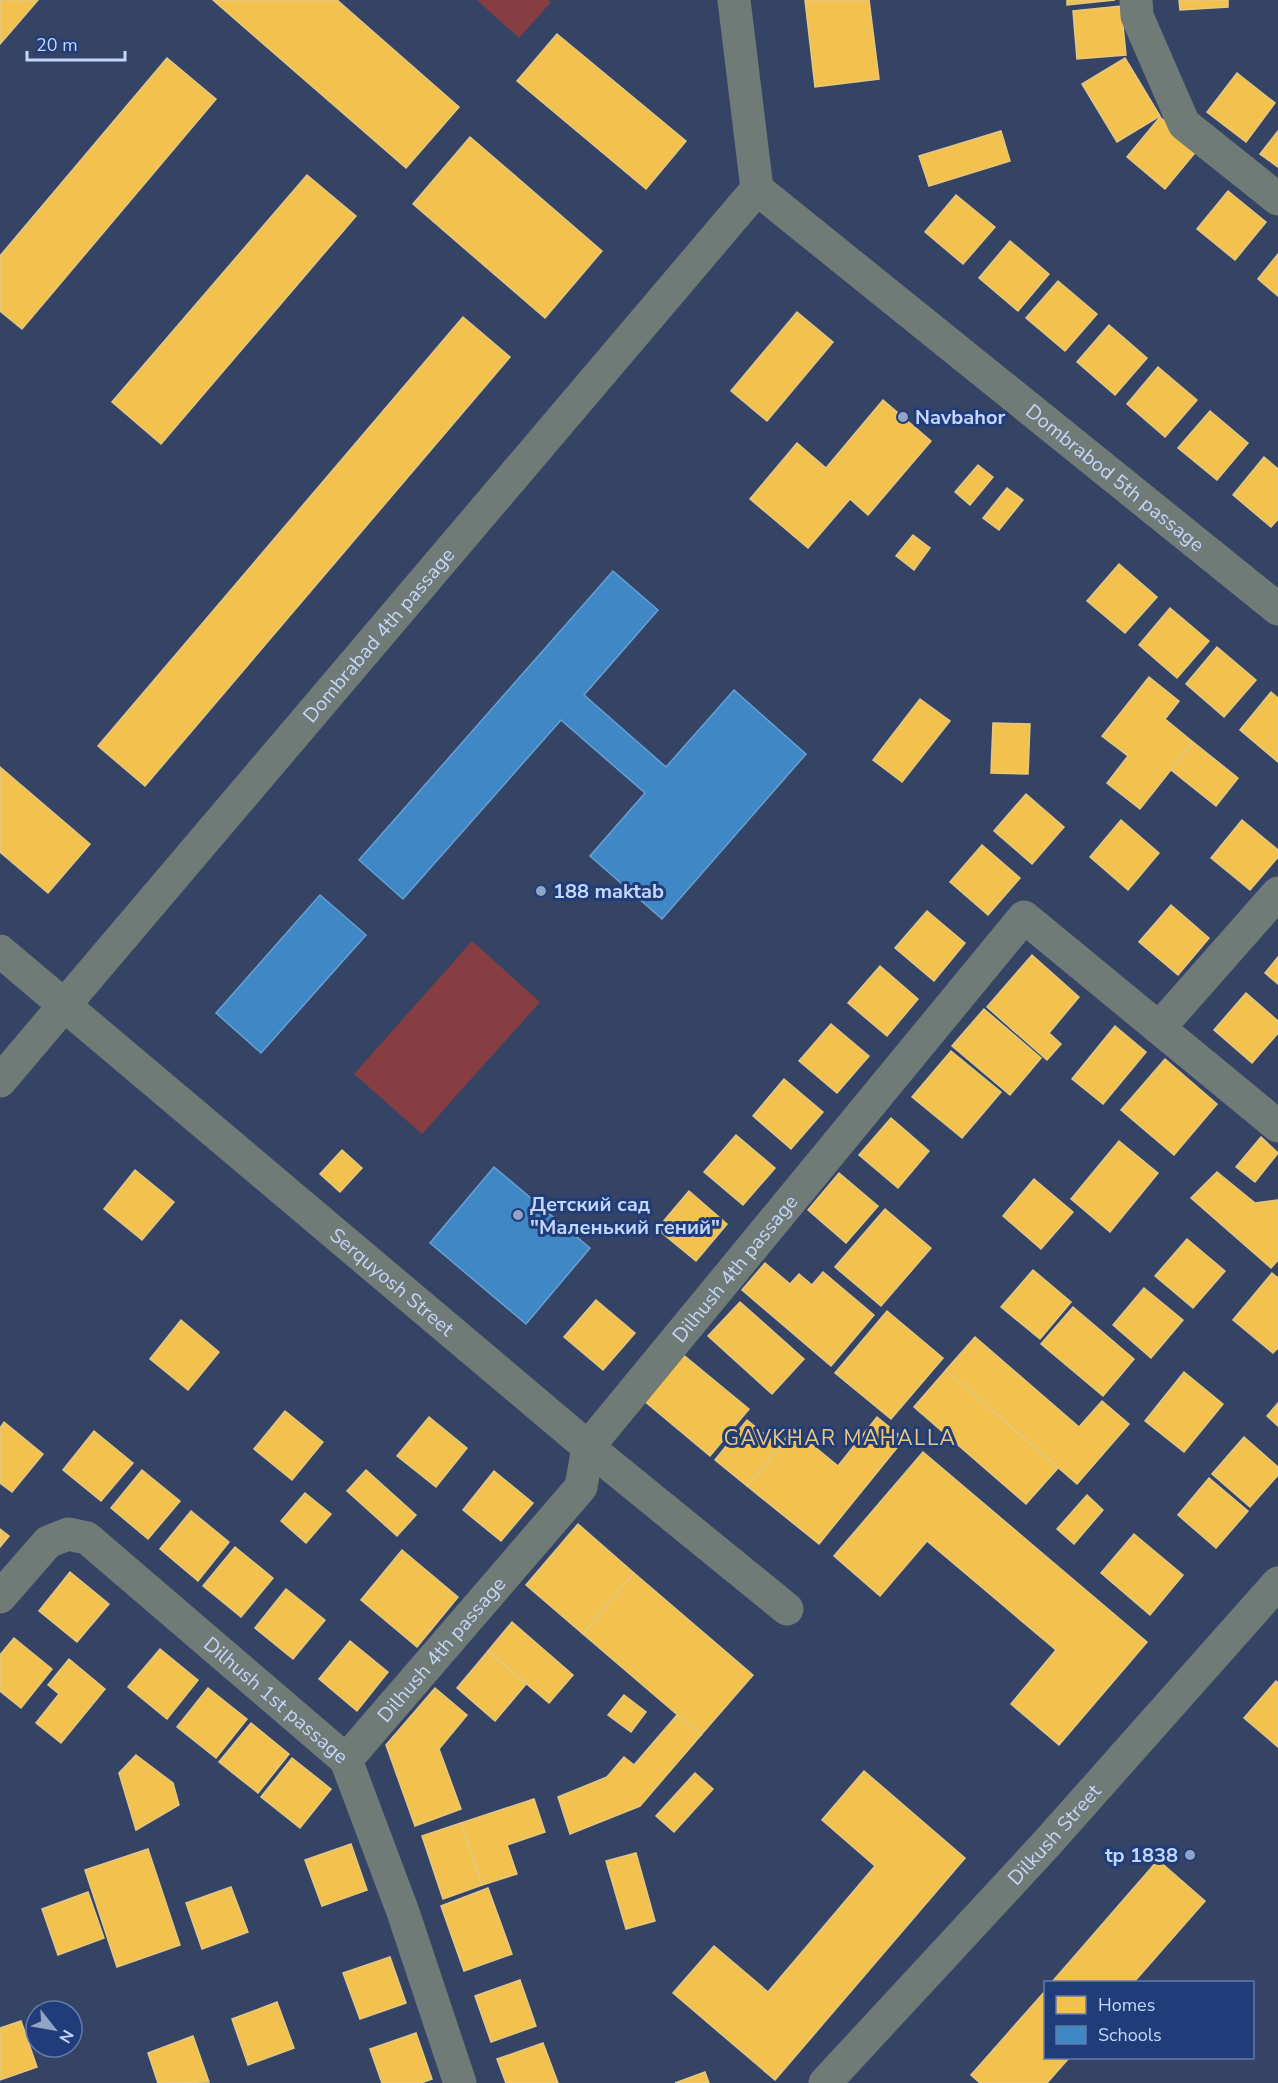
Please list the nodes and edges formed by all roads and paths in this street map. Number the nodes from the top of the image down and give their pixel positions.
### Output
1 (734, 0) edge
2 (1136, 0) edge
3 (757, 189) junction
4 (1278, 199) edge
5 (1278, 609) edge
6 (1278, 893) edge
7 (0, 951) edge
8 (64, 1005) junction
9 (1159, 1028) junction
10 (0, 1081) edge
11 (1278, 1126) edge
12 (588, 1447) junction
13 (1278, 1583) edge
14 (0, 1597) edge
15 (787, 1609) dead end
16 (346, 1760) junction
17 (460, 2083) edge
18 (825, 2083) edge

1 - 3 street
2 - 4 street
3 - 5 street, Dombrabod 5th passage
3 - 8 street, Dombrabad 4th passage
6 - 9 street
7 - 8 street, Serquyosh Street
8 - 10 street, Dombrabad 4th passage
8 - 12 street, Serquyosh Street
9 - 11 street, Dilhush 4th passage
9 - 12 street, Dilhush 4th passage
12 - 15 street, Serquyosh Street
12 - 16 street, Dilhush 4th passage
13 - 18 street, Dilkush Street
14 - 16 street, Dilhush 1st passage
16 - 17 street, Dilhush 1st passage

